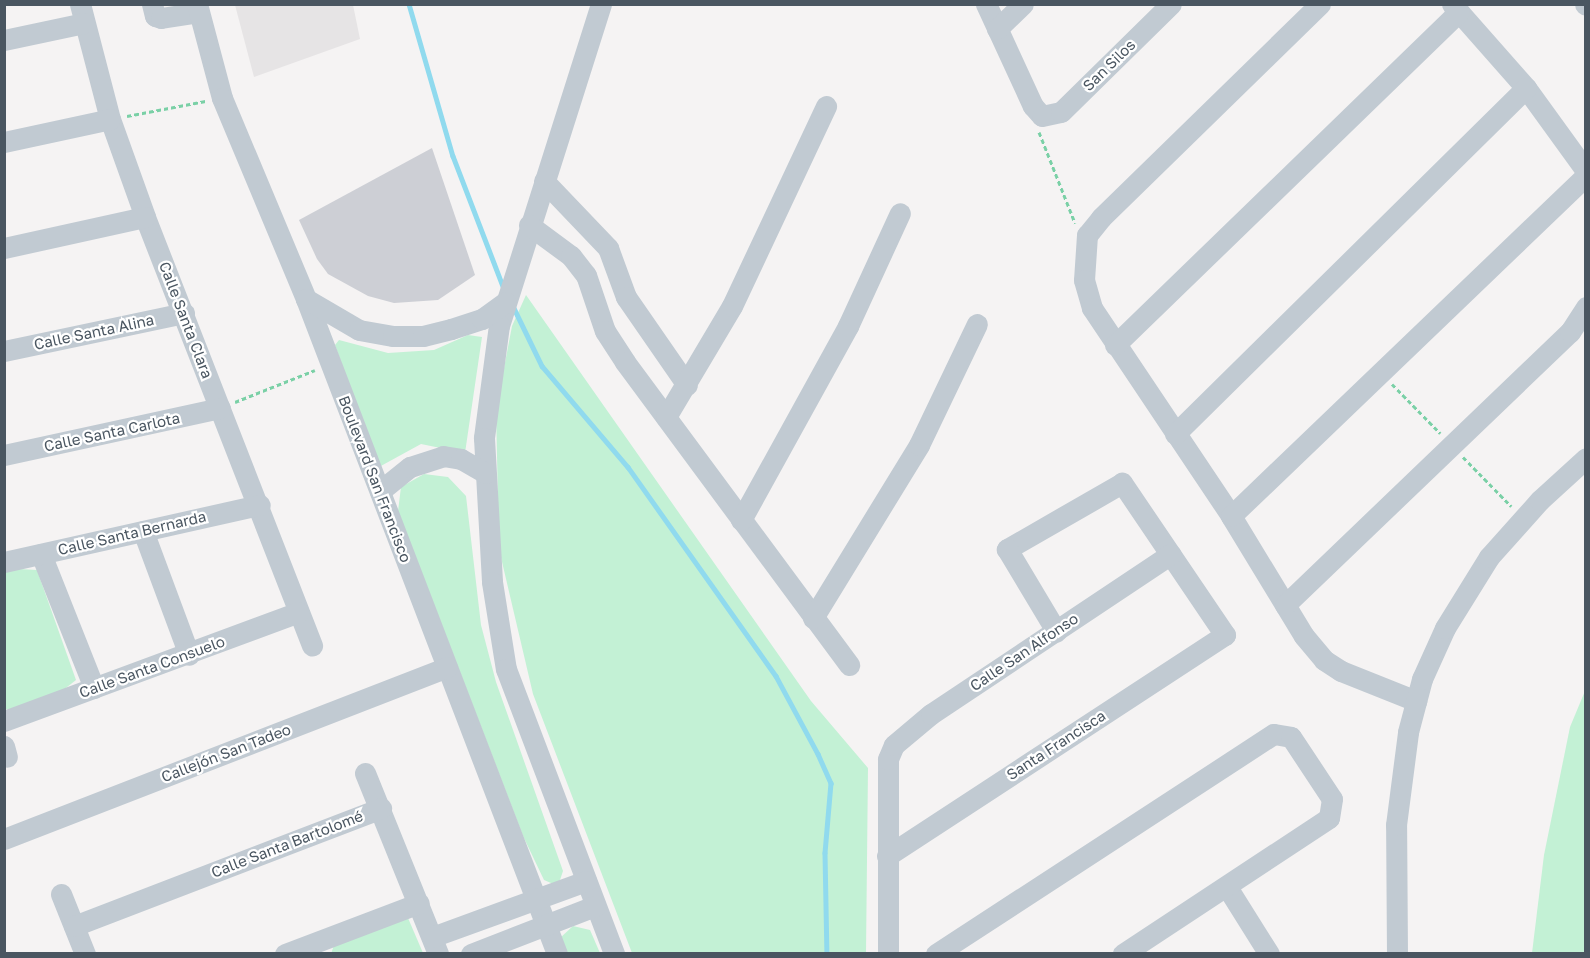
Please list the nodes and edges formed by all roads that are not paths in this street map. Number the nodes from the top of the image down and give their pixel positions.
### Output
1 (152, 4) edge
2 (601, 4) edge
3 (986, 4) edge
4 (1023, 4) edge
5 (1171, 4) edge
6 (1320, 4) edge
7 (198, 8) edge
8 (1455, 8) edge
9 (82, 14) edge
10 (997, 29) junction
11 (4, 40) edge
12 (1526, 88) junction
13 (826, 106) dead end
14 (110, 119) junction
15 (4, 142) edge
16 (1586, 173) edge
17 (544, 180) junction
18 (900, 213) dead end
19 (146, 217) junction
20 (530, 225) junction
21 (4, 248) edge
22 (306, 299) junction
23 (506, 302) junction
24 (633, 306) junction
25 (1586, 307) edge
26 (184, 313) junction
27 (977, 324) dead end
28 (604, 326) junction
29 (1115, 345) junction
30 (4, 351) edge
31 (687, 385) junction
32 (220, 408) junction
33 (666, 417) junction
34 (1175, 434) junction
35 (4, 455) edge
36 (1586, 458) edge
37 (485, 473) junction
38 (380, 491) junction
39 (260, 505) junction
40 (1231, 516) junction
41 (741, 520) junction
42 (143, 531) junction
43 (41, 554) junction
44 (1170, 554) junction
45 (4, 562) edge
46 (1285, 605) junction
47 (299, 612) junction
48 (813, 618) junction
49 (1056, 631) junction
50 (312, 646) dead end
51 (189, 655) junction
52 (849, 665) dead end
53 (447, 667) junction
54 (94, 688) junction
55 (1416, 701) junction
56 (4, 721) edge
57 (365, 774) dead end
58 (381, 808) junction
59 (4, 839) edge
60 (887, 856) junction
61 (586, 881) junction
62 (1227, 887) junction
63 (61, 894) dead end
64 (537, 900) junction
65 (419, 903) junction
66 (596, 906) junction
67 (74, 926) junction
68 (547, 926) junction
69 (435, 945) edge
70 (319, 948) edge
71 (1136, 950) edge
72 (85, 954) edge
73 (285, 954) edge
74 (471, 954) edge
75 (557, 954) edge
76 (614, 954) edge
77 (888, 954) edge
78 (936, 954) edge
79 (1269, 954) edge
80 (1397, 954) edge

1 - 7 street
2 - 17 street
3 - 10 street
4 - 10 street
5 - 10 street, San Silos
6 - 29 street
7 - 22 street, Boulevard San Francisco
8 - 12 street
8 - 29 street
9 - 11 street
9 - 14 street, Calle Santa Clara
12 - 16 street
12 - 34 street
13 - 31 street
14 - 15 street
14 - 19 street, Calle Santa Clara
16 - 40 street
17 - 20 street
17 - 24 street
18 - 41 street
19 - 21 street
19 - 26 street, Calle Santa Clara
20 - 23 street
20 - 28 street
22 - 23 street
22 - 38 street, Boulevard San Francisco
23 - 37 street
24 - 28 street
24 - 31 street
25 - 46 street
26 - 30 street, Calle Santa Alina
26 - 32 street, Calle Santa Clara
27 - 48 street
28 - 33 street
29 - 34 street
31 - 33 street
32 - 35 street, Calle Santa Carlota
32 - 39 street, Calle Santa Clara
33 - 41 street
34 - 40 street
36 - 55 street
37 - 38 street
37 - 61 street
38 - 53 street, Boulevard San Francisco
39 - 42 street, Calle Santa Bernarda
39 - 47 street, Calle Santa Clara
40 - 46 street
41 - 48 street
42 - 43 street, Calle Santa Bernarda
42 - 51 street
43 - 45 street, Calle Santa Bernarda
43 - 54 street
44 - 49 street, Calle San Alfonso
44 - 49 street
44 - 60 street, Santa Francisca
46 - 55 street
47 - 50 street, Calle Santa Clara
47 - 51 street, Calle Santa Consuelo
48 - 52 street
49 - 60 street, Calle San Alfonso
51 - 54 street, Calle Santa Consuelo
53 - 59 street, Callejón San Tadeo
53 - 64 street, Boulevard San Francisco
54 - 56 street, Calle Santa Consuelo
55 - 80 street
57 - 58 street
58 - 65 street, Calle Santa Bartolomé
58 - 67 street, Calle Santa Bartolomé
60 - 77 street
61 - 64 street
61 - 66 street
62 - 71 street
62 - 78 street
62 - 79 street
63 - 67 street
64 - 68 street, Boulevard San Francisco
64 - 69 street
65 - 69 street, Calle Santa Bartolomé
65 - 70 street
66 - 68 street
66 - 76 street
67 - 72 street
68 - 74 street
68 - 75 street, Boulevard San Francisco
70 - 73 street

